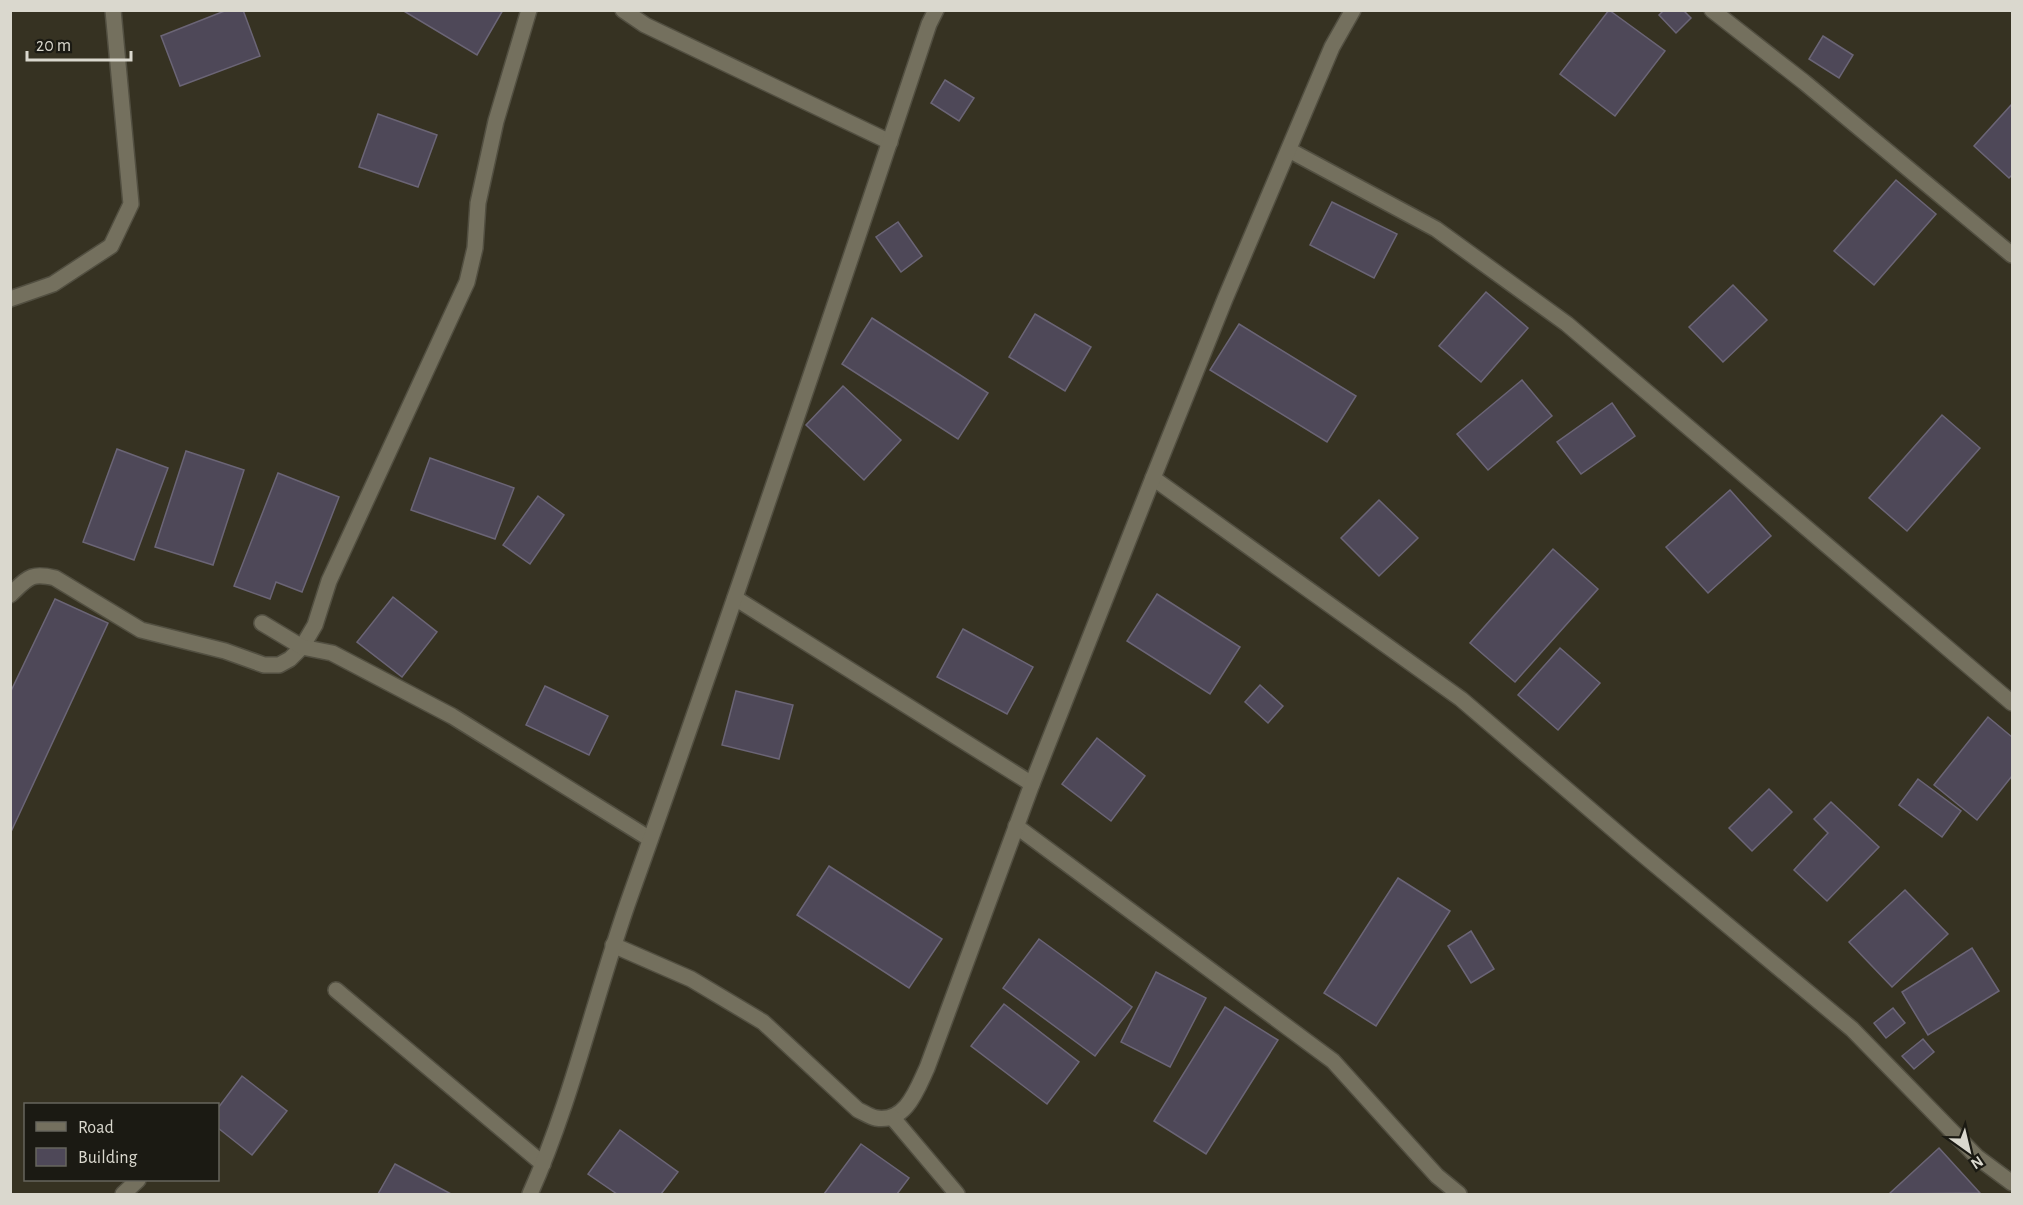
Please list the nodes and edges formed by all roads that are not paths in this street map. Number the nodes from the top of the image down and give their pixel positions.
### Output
1 (112, 10) edge
2 (529, 10) edge
3 (623, 10) edge
4 (936, 10) edge
5 (1353, 10) edge
6 (1712, 10) edge
7 (890, 142) junction
8 (1289, 150) junction
9 (2013, 255) edge
10 (10, 299) edge
11 (1153, 478) junction
12 (10, 595) edge
13 (735, 598) junction
14 (262, 623) dead end
15 (302, 647) junction
16 (2013, 703) edge
17 (1032, 784) junction
18 (1016, 826) junction
19 (651, 839) junction
20 (613, 945) junction
21 (336, 990) dead end
22 (892, 1117) junction
23 (543, 1164) junction
24 (136, 1181) edge
25 (2013, 1182) edge
26 (123, 1194) edge
27 (530, 1194) edge
28 (957, 1194) edge
29 (1459, 1194) edge

1 - 10 street
2 - 15 street
3 - 7 street
4 - 7 street
5 - 8 street
6 - 9 street
7 - 13 street
8 - 11 street
8 - 16 street
11 - 17 street
11 - 25 street
12 - 15 street
13 - 17 street
13 - 19 street
14 - 15 street
15 - 19 street
17 - 18 street
18 - 22 street
18 - 29 street
19 - 20 street
20 - 22 street
20 - 23 street
21 - 23 street
22 - 28 street
23 - 27 street
24 - 26 street

